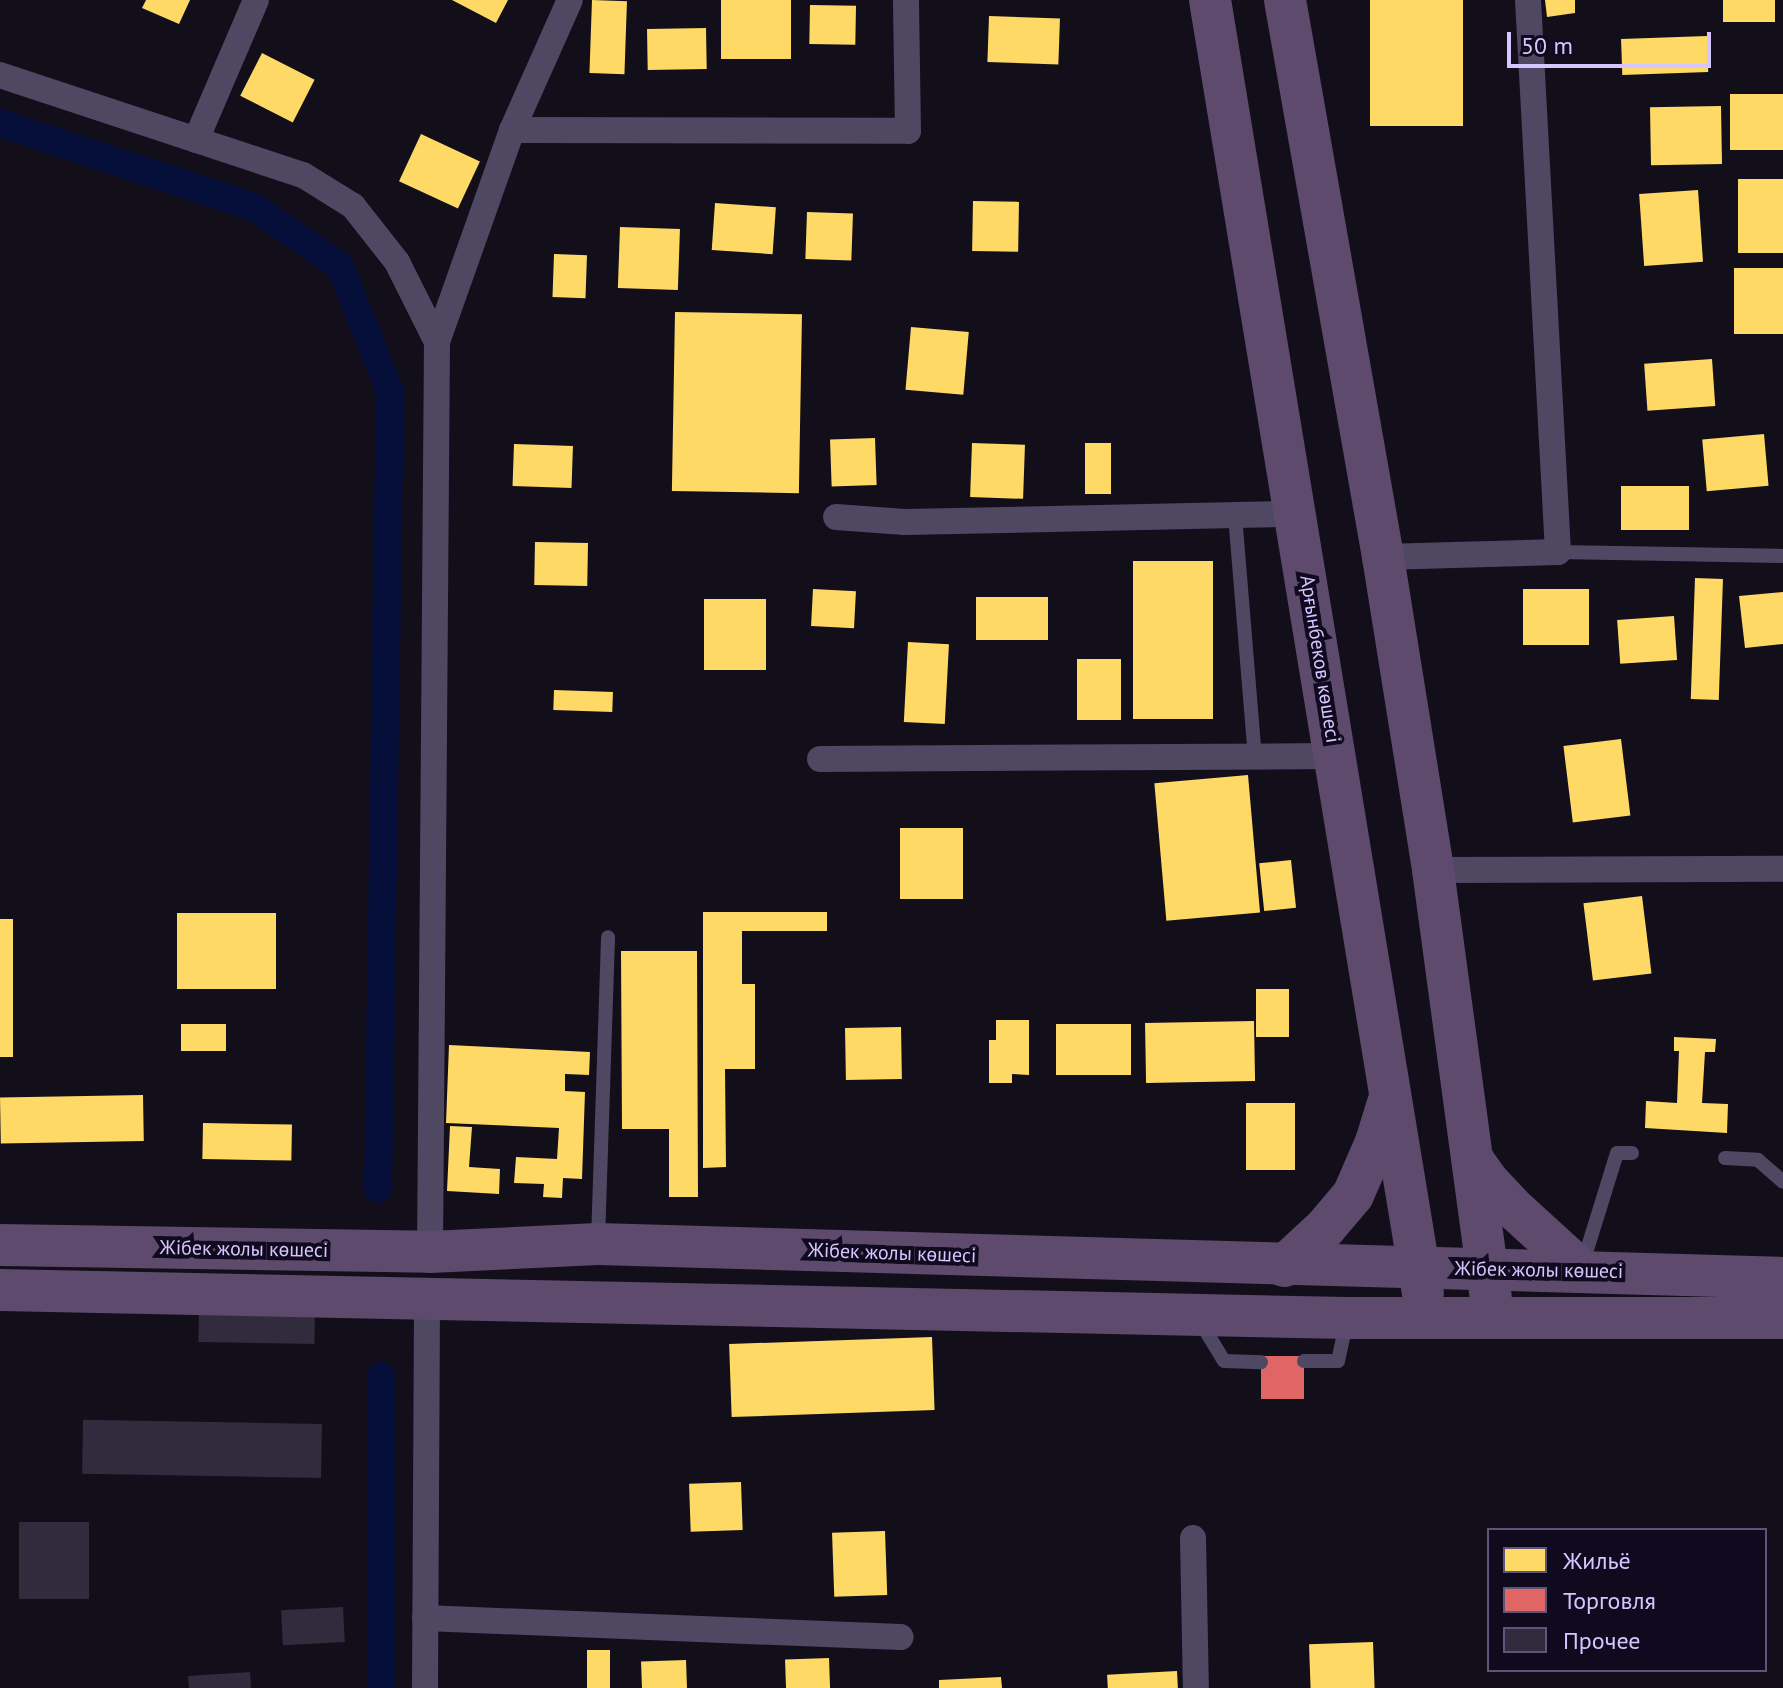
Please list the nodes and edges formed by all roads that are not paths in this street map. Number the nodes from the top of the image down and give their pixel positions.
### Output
1 (256, 0) edge
2 (570, 0) edge
3 (906, 0) edge
4 (1210, 0) edge
5 (1285, 0) edge
6 (1528, 0) edge
7 (0, 75) edge
8 (512, 130) junction
9 (196, 140) junction
10 (437, 342) junction
11 (1298, 514) junction
12 (1235, 515) junction
13 (836, 517) dead end
14 (1558, 552) junction
15 (1783, 556) edge
16 (1383, 557) junction
17 (1255, 756) junction
18 (1335, 756) junction
19 (820, 759) dead end
20 (1783, 869) edge
21 (1433, 870) junction
22 (608, 937) dead end
23 (1391, 1094) junction
24 (1632, 1153) dead end
25 (1472, 1158) junction
26 (1725, 1158) dead end
27 (1783, 1182) edge
28 (598, 1244) junction
29 (0, 1245) edge
30 (430, 1252) junction
31 (1284, 1266) junction
32 (1419, 1268) junction
33 (1489, 1270) junction
34 (1581, 1270) junction
35 (1783, 1278) edge
36 (0, 1290) edge
37 (427, 1299) junction
38 (1197, 1315) junction
39 (1347, 1318) junction
40 (1427, 1318) junction
41 (1493, 1318) junction
42 (1783, 1318) edge
43 (1304, 1361) dead end
44 (1261, 1362) dead end
45 (1193, 1538) dead end
46 (425, 1618) junction
47 (901, 1637) dead end
48 (425, 1688) edge
49 (1196, 1688) edge

1 - 9 street
2 - 8 street
3 - 8 street
4 - 11 main road, Арғынбеков көшесі
5 - 16 main road
6 - 14 street
7 - 9 street
8 - 10 street
9 - 10 street
10 - 30 street
11 - 12 street
11 - 18 main road, Арғынбеков көшесі
12 - 13 street
12 - 17 lane
14 - 15 lane
14 - 16 street
16 - 21 main road
17 - 18 street
17 - 19 street
18 - 23 main road, Арғынбеков көшесі
20 - 21 street
21 - 25 main road
22 - 28 lane
23 - 31 main road
23 - 32 main road, Арғынбеков көшесі
24 - 34 lane
25 - 33 main road
25 - 34 main road
26 - 27 lane
28 - 30 main road, Жібек жолы көшесі
28 - 31 main road, Жібек жолы көшесі
29 - 30 main road, Жібек жолы көшесі
31 - 32 main road, Жібек жолы көшесі
32 - 33 main road, Жібек жолы көшесі
32 - 40 main road, Арғынбеков көшесі
33 - 34 main road, Жібек жолы көшесі
33 - 41 main road
34 - 35 main road, Жібек жолы көшесі
36 - 37 main road
37 - 38 main road
37 - 46 street
38 - 39 main road
38 - 44 lane
39 - 40 main road
39 - 43 lane
40 - 41 main road
41 - 42 main road
45 - 49 street
46 - 47 street
46 - 48 street

